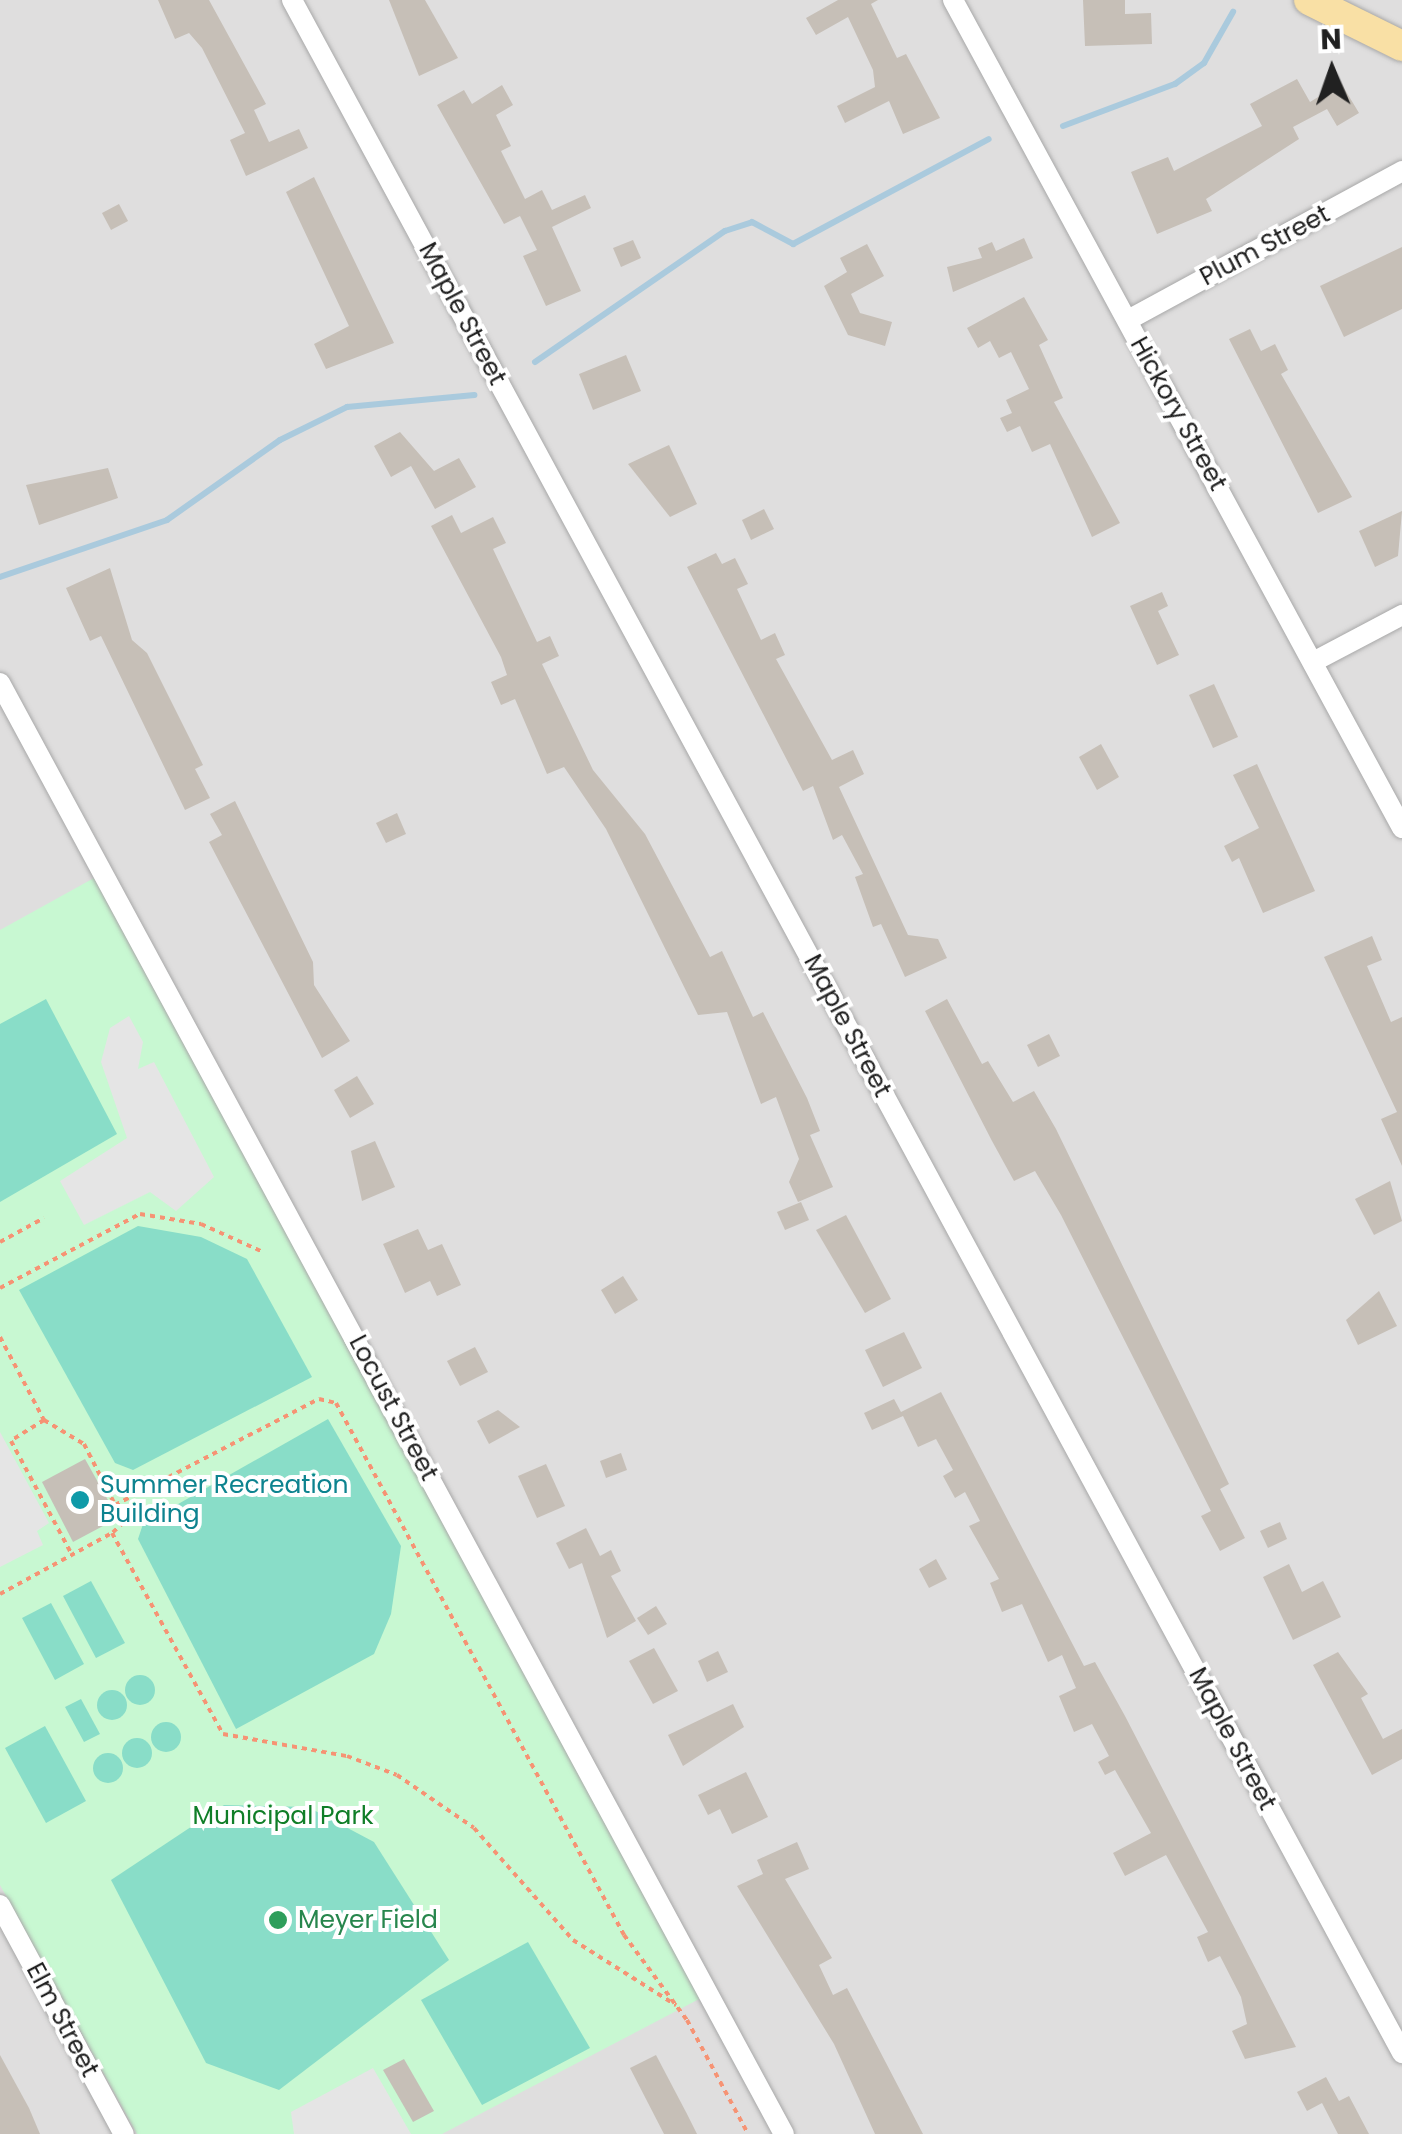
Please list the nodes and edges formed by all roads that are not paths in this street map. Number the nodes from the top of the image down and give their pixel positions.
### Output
1 (292, 0) edge
2 (954, 0) edge
3 (1308, 0) edge
4 (1402, 46) edge
5 (1402, 171) edge
6 (1128, 320) junction
7 (1402, 615) edge
8 (1313, 662) junction
9 (0, 683) edge
10 (1402, 828) edge
11 (0, 1905) edge
12 (1402, 2053) edge
13 (124, 2134) edge
14 (784, 2134) edge

1 - 12 street, Maple Street
2 - 6 street, Hickory Street
3 - 4 main road
5 - 6 street, Plum Street
6 - 8 street, Hickory Street
7 - 8 street
8 - 10 street, Hickory Street
9 - 14 street, Locust Street
11 - 13 street, Elm Street

